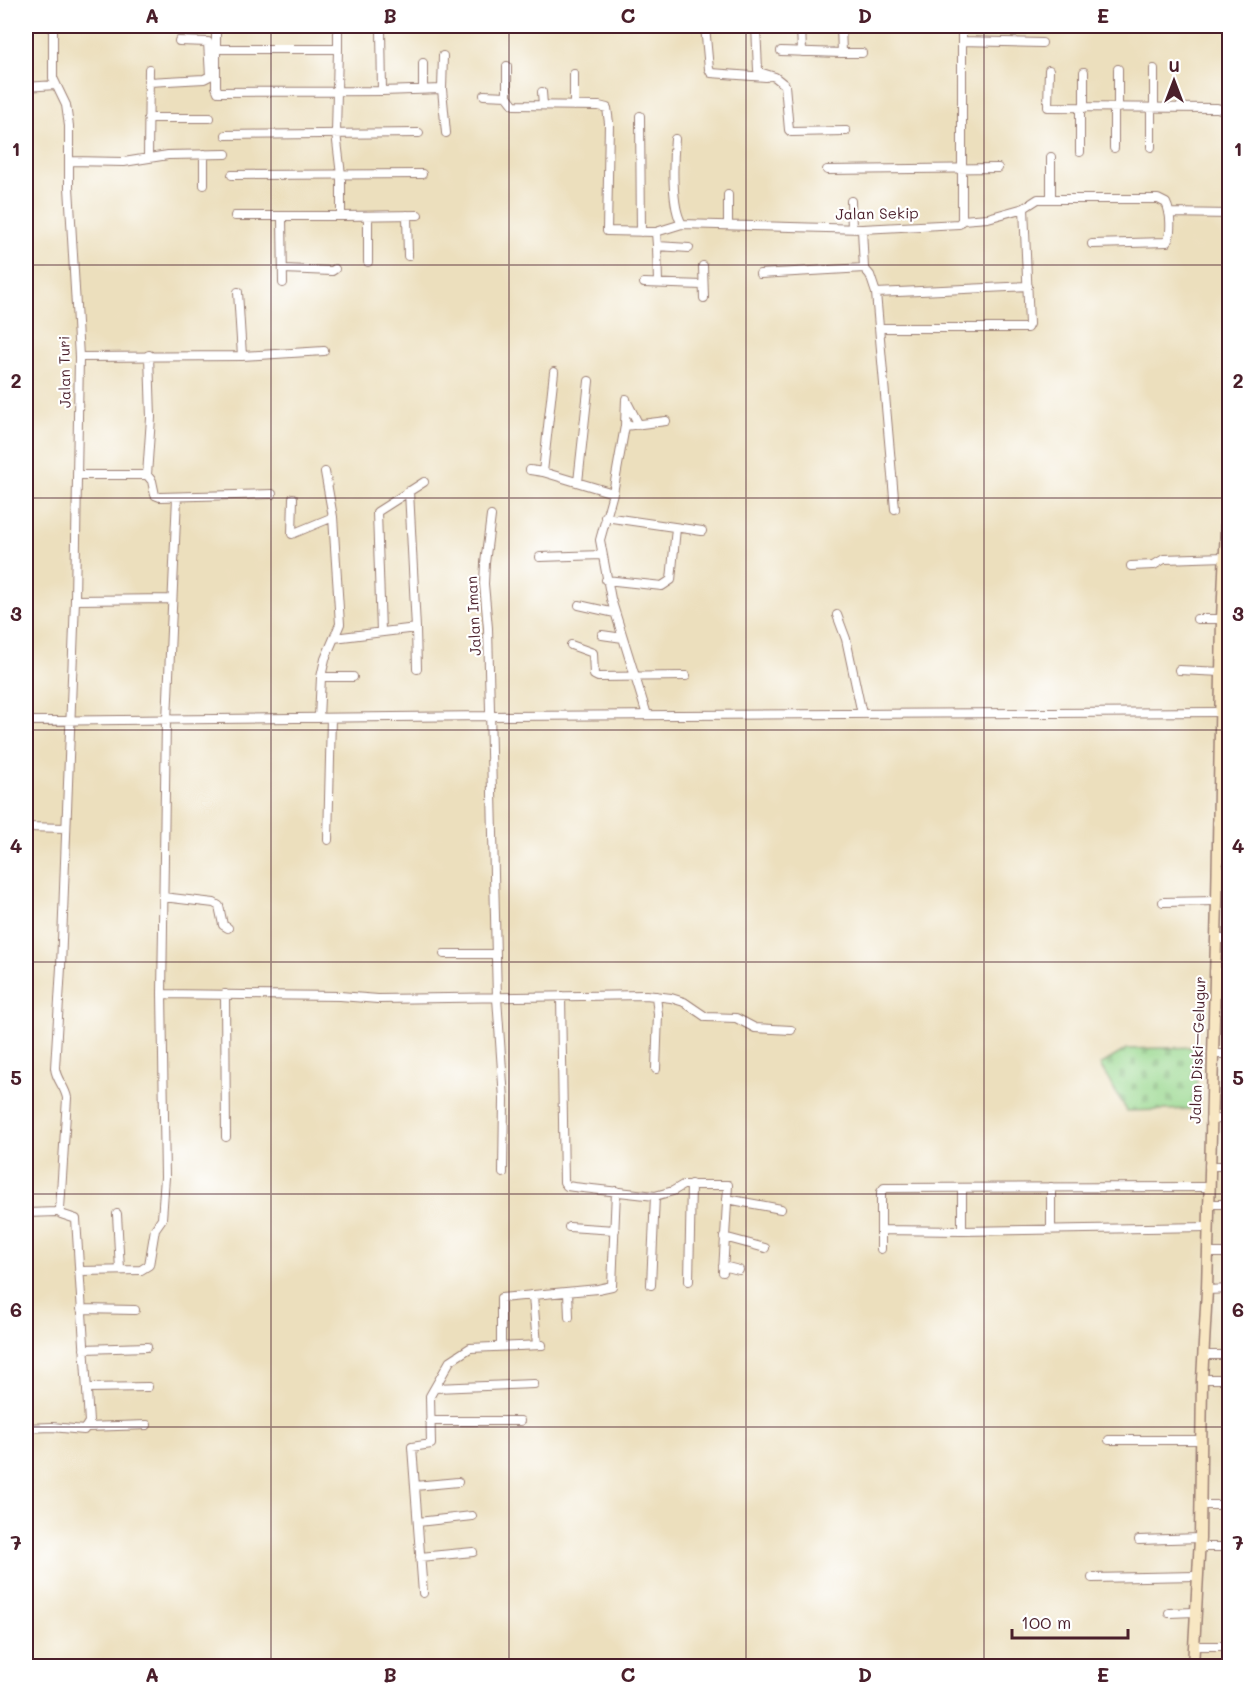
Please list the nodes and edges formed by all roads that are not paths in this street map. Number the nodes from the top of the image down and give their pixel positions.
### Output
1 (53, 26) edge
2 (216, 26) edge
3 (338, 26) edge
4 (705, 26) edge
5 (756, 26) edge
6 (801, 26) edge
7 (841, 26) edge
8 (962, 26) edge
9 (381, 30) dead end
10 (962, 41) junction
11 (179, 42) dead end
12 (1042, 43) dead end
13 (213, 44) junction
14 (338, 49) junction
15 (781, 51) dead end
16 (802, 52) junction
17 (842, 53) junction
18 (862, 53) dead end
19 (443, 56) dead end
20 (423, 63) dead end
21 (507, 66) dead end
22 (149, 69) dead end
23 (1118, 69) dead end
24 (1154, 69) dead end
25 (1048, 70) dead end
26 (1084, 72) dead end
27 (574, 74) dead end
28 (775, 77) junction
29 (149, 82) junction
30 (55, 85) junction
31 (26, 87) edge
32 (423, 89) junction
33 (442, 89) junction
34 (337, 92) junction
35 (382, 92) junction
36 (542, 93) dead end
37 (484, 95) dead end
38 (507, 96) junction
39 (543, 105) junction
40 (574, 106) junction
41 (1082, 108) junction
42 (1116, 108) junction
43 (1152, 108) junction
44 (1230, 112) edge
45 (640, 116) dead end
46 (148, 118) junction
47 (210, 118) dead end
48 (846, 130) dead end
49 (336, 133) junction
50 (418, 133) dead end
51 (446, 133) dead end
52 (226, 135) dead end
53 (675, 139) dead end
54 (1151, 147) dead end
55 (1114, 148) dead end
56 (1080, 152) dead end
57 (204, 154) junction
58 (226, 154) dead end
59 (148, 157) junction
60 (1051, 158) dead end
61 (69, 161) junction
62 (962, 167) junction
63 (998, 168) dead end
64 (827, 170) dead end
65 (422, 174) dead end
66 (232, 175) dead end
67 (341, 175) junction
68 (204, 185) dead end
69 (728, 195) dead end
70 (1052, 198) junction
71 (851, 201) dead end
72 (1024, 208) junction
73 (1169, 213) junction
74 (1230, 214) edge
75 (407, 215) junction
76 (418, 215) dead end
77 (235, 216) dead end
78 (341, 216) junction
79 (368, 216) junction
80 (282, 217) junction
81 (962, 220) junction
82 (682, 224) junction
83 (728, 225) junction
84 (852, 228) junction
85 (862, 229) junction
86 (641, 232) junction
87 (656, 232) junction
88 (1092, 244) dead end
89 (657, 246) junction
90 (688, 248) dead end
91 (408, 256) dead end
92 (368, 261) dead end
93 (703, 266) dead end
94 (283, 268) junction
95 (864, 268) junction
96 (335, 269) dead end
97 (760, 274) dead end
98 (283, 283) dead end
99 (645, 283) dead end
100 (658, 283) junction
101 (703, 285) junction
102 (1028, 286) junction
103 (238, 292) dead end
104 (876, 293) junction
105 (704, 298) dead end
106 (880, 328) junction
107 (324, 351) dead end
108 (149, 356) junction
109 (242, 356) junction
110 (79, 357) junction
111 (554, 372) dead end
112 (589, 381) dead end
113 (666, 421) dead end
114 (639, 425) junction
115 (625, 426) junction
116 (1230, 435) edge
117 (530, 470) dead end
118 (325, 472) dead end
119 (543, 472) junction
120 (78, 475) junction
121 (147, 475) junction
122 (424, 482) dead end
123 (578, 482) junction
124 (410, 491) junction
125 (613, 493) junction
126 (272, 494) dead end
127 (177, 497) junction
128 (293, 498) dead end
129 (895, 509) dead end
130 (491, 516) dead end
131 (333, 517) junction
132 (605, 517) junction
133 (676, 528) junction
134 (702, 531) dead end
135 (602, 555) junction
136 (540, 557) dead end
137 (1225, 557) junction
138 (1131, 566) dead end
139 (606, 580) junction
140 (172, 599) junction
141 (75, 600) junction
142 (579, 605) dead end
143 (615, 613) junction
144 (837, 615) dead end
145 (1222, 619) junction
146 (1197, 620) dead end
147 (416, 627) junction
148 (381, 632) junction
149 (602, 635) dead end
150 (334, 638) junction
151 (623, 638) junction
152 (571, 645) dead end
153 (417, 669) dead end
154 (1179, 670) dead end
155 (686, 676) dead end
156 (1224, 676) edge
157 (321, 677) junction
158 (352, 677) dead end
159 (636, 677) junction
160 (1221, 712) junction
161 (862, 714) junction
162 (647, 715) junction
163 (490, 716) junction
164 (318, 718) junction
165 (330, 718) junction
166 (166, 720) junction
167 (26, 721) edge
168 (69, 721) junction
169 (1217, 823) junction
170 (1230, 823) edge
171 (26, 827) edge
172 (66, 828) junction
173 (328, 840) dead end
174 (163, 897) junction
175 (1217, 901) junction
176 (1163, 902) dead end
177 (228, 928) dead end
178 (1216, 939) junction
179 (1230, 939) edge
180 (444, 954) dead end
181 (495, 954) junction
182 (1214, 972) junction
183 (1230, 972) edge
184 (162, 994) junction
185 (225, 994) junction
186 (561, 996) junction
187 (656, 996) junction
188 (497, 998) junction
189 (790, 1030) dead end
190 (1212, 1054) junction
191 (1230, 1054) edge
192 (656, 1069) dead end
193 (1230, 1118) edge
194 (1210, 1120) junction
195 (226, 1137) dead end
196 (1209, 1166) junction
197 (1230, 1166) edge
198 (503, 1173) dead end
199 (691, 1184) junction
200 (1051, 1187) junction
201 (1208, 1187) junction
202 (962, 1188) junction
203 (616, 1191) junction
204 (655, 1196) junction
205 (726, 1199) junction
206 (1208, 1204) junction
207 (1230, 1204) edge
208 (781, 1209) dead end
209 (59, 1211) junction
210 (26, 1213) edge
211 (117, 1214) dead end
212 (569, 1227) dead end
213 (1208, 1227) junction
214 (615, 1230) junction
215 (882, 1230) junction
216 (1051, 1230) junction
217 (962, 1231) junction
218 (724, 1237) junction
219 (765, 1248) dead end
220 (881, 1249) dead end
221 (1207, 1253) junction
222 (1230, 1253) edge
223 (120, 1270) junction
224 (739, 1270) dead end
225 (79, 1271) junction
226 (688, 1281) dead end
227 (651, 1285) dead end
228 (1230, 1289) edge
229 (1207, 1290) junction
230 (568, 1292) junction
231 (533, 1296) junction
232 (81, 1309) junction
233 (135, 1310) dead end
234 (569, 1317) dead end
235 (501, 1346) junction
236 (147, 1347) dead end
237 (84, 1349) junction
238 (1204, 1355) junction
239 (1230, 1355) edge
240 (1203, 1379) junction
241 (1230, 1379) edge
242 (534, 1384) dead end
243 (148, 1387) dead end
244 (87, 1388) junction
245 (435, 1388) junction
246 (430, 1421) junction
247 (520, 1421) dead end
248 (147, 1425) dead end
249 (87, 1427) junction
250 (26, 1428) edge
251 (1110, 1440) dead end
252 (1202, 1440) junction
253 (458, 1482) dead end
254 (415, 1486) junction
255 (1201, 1505) junction
256 (1230, 1505) edge
257 (472, 1516) dead end
258 (418, 1522) junction
259 (1139, 1540) dead end
260 (1200, 1542) junction
261 (1230, 1547) edge
262 (473, 1552) dead end
263 (420, 1557) junction
264 (1197, 1576) junction
265 (1092, 1578) dead end
266 (423, 1593) dead end
267 (1195, 1612) junction
268 (1169, 1613) dead end
269 (1194, 1646) junction
270 (1230, 1646) edge
271 (1193, 1666) edge

1 - 30 street, Jalan Turi
2 - 13 street
3 - 14 street
4 - 28 street
5 - 28 street
6 - 16 street
7 - 17 street
8 - 10 street
9 - 35 street
10 - 12 street
10 - 62 street
11 - 13 street
13 - 14 street
13 - 29 street
13 - 34 street
14 - 34 street
15 - 16 street
16 - 17 street
17 - 18 street
19 - 33 street
20 - 32 street
21 - 38 street
22 - 29 street
23 - 42 street
24 - 43 street
25 - 41 street
26 - 41 street
27 - 40 street
28 - 48 street
29 - 46 street
30 - 31 street
30 - 61 street, Jalan Turi
32 - 33 street
32 - 35 street
33 - 51 street
34 - 35 street
34 - 49 street
36 - 39 street
37 - 38 street
38 - 39 street
39 - 40 street
40 - 86 street, Jalan Sekip
41 - 42 street
41 - 56 street
42 - 43 street
42 - 55 street
43 - 44 street
43 - 54 street
45 - 86 street
46 - 47 street
46 - 59 street
49 - 50 street
49 - 52 street
49 - 67 street
53 - 82 street
57 - 58 street
57 - 59 street
57 - 68 street
59 - 61 street
60 - 70 street
61 - 110 street, Jalan Turi
62 - 63 street
62 - 64 street
62 - 81 street
65 - 67 street
66 - 67 street
67 - 78 street
69 - 83 street
70 - 72 street, Jalan Sekip
70 - 73 street
71 - 84 street
72 - 81 street, Jalan Sekip
72 - 102 street
73 - 74 street
73 - 88 street
75 - 76 street
75 - 79 street
75 - 91 street
77 - 80 street
78 - 79 street
78 - 80 street
79 - 92 street
80 - 94 street
81 - 85 street, Jalan Sekip
82 - 83 street, Jalan Sekip
82 - 87 street, Jalan Sekip
83 - 84 street, Jalan Sekip
84 - 85 street, Jalan Sekip
85 - 95 street
86 - 87 street, Jalan Sekip
87 - 89 street
89 - 90 street
89 - 100 street
93 - 101 street
94 - 96 street
94 - 98 street
95 - 97 street
95 - 104 street
99 - 100 street
100 - 101 street
101 - 105 street
102 - 104 street
102 - 106 street
103 - 109 street
104 - 106 street
106 - 129 street
107 - 109 street
108 - 109 street
108 - 110 street
108 - 121 street
110 - 120 street, Jalan Turi
111 - 119 street
112 - 123 street
113 - 114 street
114 - 115 street
114 - 115 street
115 - 125 street
116 - 137 main road, Jalan Diski–Gelugur
117 - 119 street
118 - 131 street
119 - 123 street
120 - 121 street
120 - 141 street, Jalan Turi
121 - 127 street
122 - 124 street
123 - 125 street
124 - 147 street
124 - 148 street
125 - 132 street
126 - 127 street
127 - 140 street
128 - 131 street
130 - 163 street, Jalan Iman
131 - 150 street
132 - 133 street
132 - 135 street
133 - 134 street
133 - 139 street
135 - 136 street
135 - 139 street
137 - 138 street
137 - 145 main road, Jalan Diski–Gelugur
139 - 143 street
140 - 141 street
140 - 166 street
141 - 168 street, Jalan Turi
142 - 143 street
143 - 151 street
144 - 161 street
145 - 146 street
145 - 156 main road, Jalan Diski–Gelugur
147 - 148 street
147 - 153 street
148 - 150 street
149 - 151 street
150 - 157 street
151 - 159 street
152 - 159 street
154 - 156 street
155 - 159 street
156 - 160 main road, Jalan Diski–Gelugur
157 - 158 street
157 - 164 street
159 - 162 street
160 - 161 street
160 - 169 main road, Jalan Diski–Gelugur
161 - 162 street
162 - 163 street
163 - 165 street
163 - 181 street, Jalan Iman
164 - 165 street
164 - 166 street
165 - 173 street
166 - 168 street
166 - 174 street
167 - 168 street
168 - 172 street, Jalan Turi
169 - 170 street
169 - 175 main road, Jalan Diski–Gelugur
171 - 172 street
172 - 209 street, Jalan Turi
174 - 177 street
174 - 184 street
175 - 176 street
175 - 178 main road, Jalan Diski–Gelugur
178 - 179 street
178 - 182 main road, Jalan Diski–Gelugur
180 - 181 street
181 - 188 street, Jalan Iman
182 - 183 street
182 - 190 main road, Jalan Diski–Gelugur
184 - 185 street
184 - 223 street
185 - 188 street
185 - 195 street
186 - 187 street
186 - 188 street
186 - 203 street
187 - 189 street
187 - 192 street
188 - 198 street, Jalan Iman
190 - 191 street
190 - 194 main road, Jalan Diski–Gelugur
193 - 194 street
194 - 196 main road, Jalan Diski–Gelugur
196 - 197 street
196 - 201 main road, Jalan Diski–Gelugur
199 - 204 street
199 - 205 street
199 - 226 street
200 - 201 street
200 - 202 street
200 - 216 street
201 - 206 main road, Jalan Diski–Gelugur
202 - 215 street
202 - 217 street
203 - 204 street
203 - 214 street
204 - 227 street
205 - 208 street
205 - 218 street
206 - 207 street
206 - 213 main road, Jalan Diski–Gelugur
209 - 210 street
209 - 225 street
211 - 223 street
212 - 214 street
213 - 216 street
213 - 221 main road, Jalan Diski–Gelugur
214 - 230 street
215 - 217 street
215 - 220 street
216 - 217 street
218 - 219 street
218 - 224 street
221 - 222 street
221 - 229 main road, Jalan Diski–Gelugur
223 - 225 street
225 - 232 street
228 - 229 street
229 - 238 main road, Jalan Diski–Gelugur
230 - 231 street
230 - 234 street
231 - 235 street
231 - 235 street
232 - 233 street
232 - 237 street
235 - 245 street
236 - 237 street
237 - 244 street
238 - 239 street
238 - 240 main road, Jalan Diski–Gelugur
240 - 241 street
240 - 252 main road, Jalan Diski–Gelugur
242 - 245 street
243 - 244 street
244 - 249 street
245 - 246 street
246 - 247 street
246 - 254 street
248 - 249 street
249 - 250 street
251 - 252 street
252 - 255 main road, Jalan Diski–Gelugur
253 - 254 street
254 - 258 street
255 - 256 street
255 - 260 main road, Jalan Diski–Gelugur
257 - 258 street
258 - 263 street
259 - 260 street
260 - 261 street
260 - 264 main road, Jalan Diski–Gelugur
262 - 263 street
263 - 266 street
264 - 265 street
264 - 267 main road, Jalan Diski–Gelugur
267 - 268 street
267 - 269 main road, Jalan Diski–Gelugur
269 - 270 street
269 - 271 main road, Jalan Diski–Gelugur

